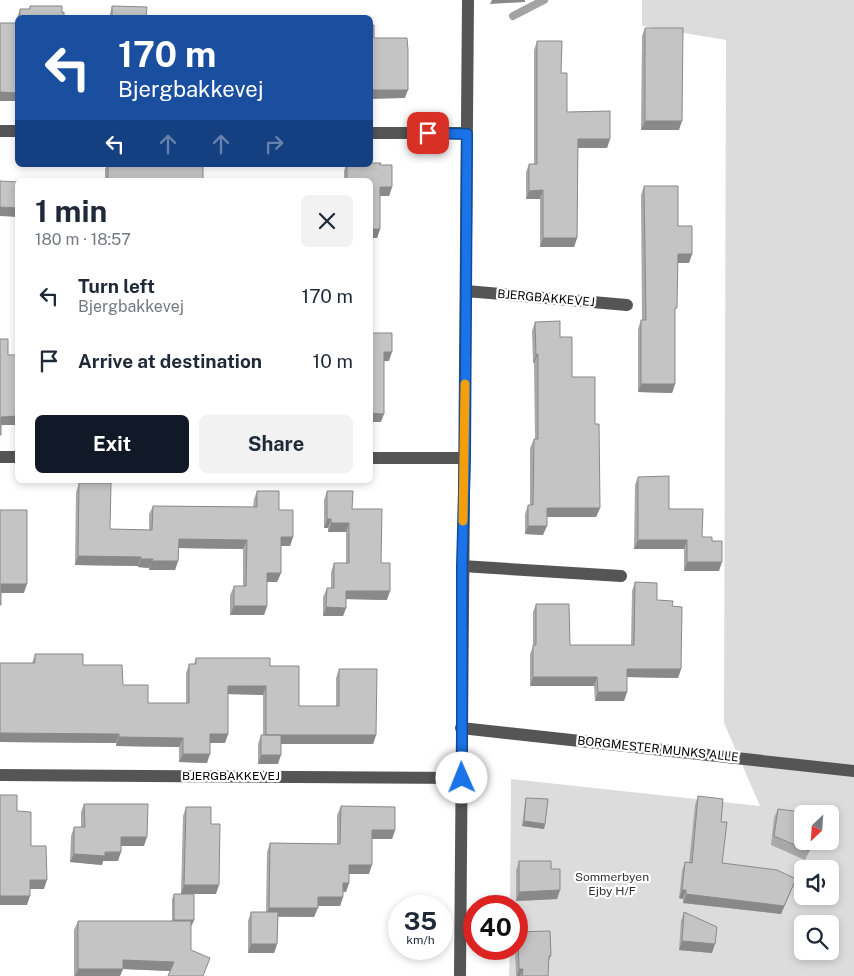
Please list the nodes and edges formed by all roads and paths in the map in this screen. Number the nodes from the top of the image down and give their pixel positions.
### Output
1 (468, 0) edge
2 (0, 131) edge
3 (15, 131) edge
4 (373, 133) edge
5 (467, 134) junction
6 (466, 291) junction
7 (627, 305) dead end
8 (0, 457) edge
9 (15, 457) edge
10 (373, 458) edge
11 (465, 458) junction
12 (462, 566) junction
13 (620, 576) dead end
14 (461, 728) junction
15 (854, 771) edge
16 (0, 775) edge
17 (462, 778) junction
18 (460, 976) edge

1 - 5 street
2 - 3 street
4 - 5 street
5 - 6 street
6 - 7 street, BJERGBAKKEVEJ
6 - 11 street
8 - 9 street
10 - 11 street
11 - 12 street
12 - 13 street
12 - 14 street
14 - 15 street, BORGMESTER MUNKS ALLE
14 - 17 street
16 - 17 street, BJERGBAKKEVEJ
17 - 18 street

